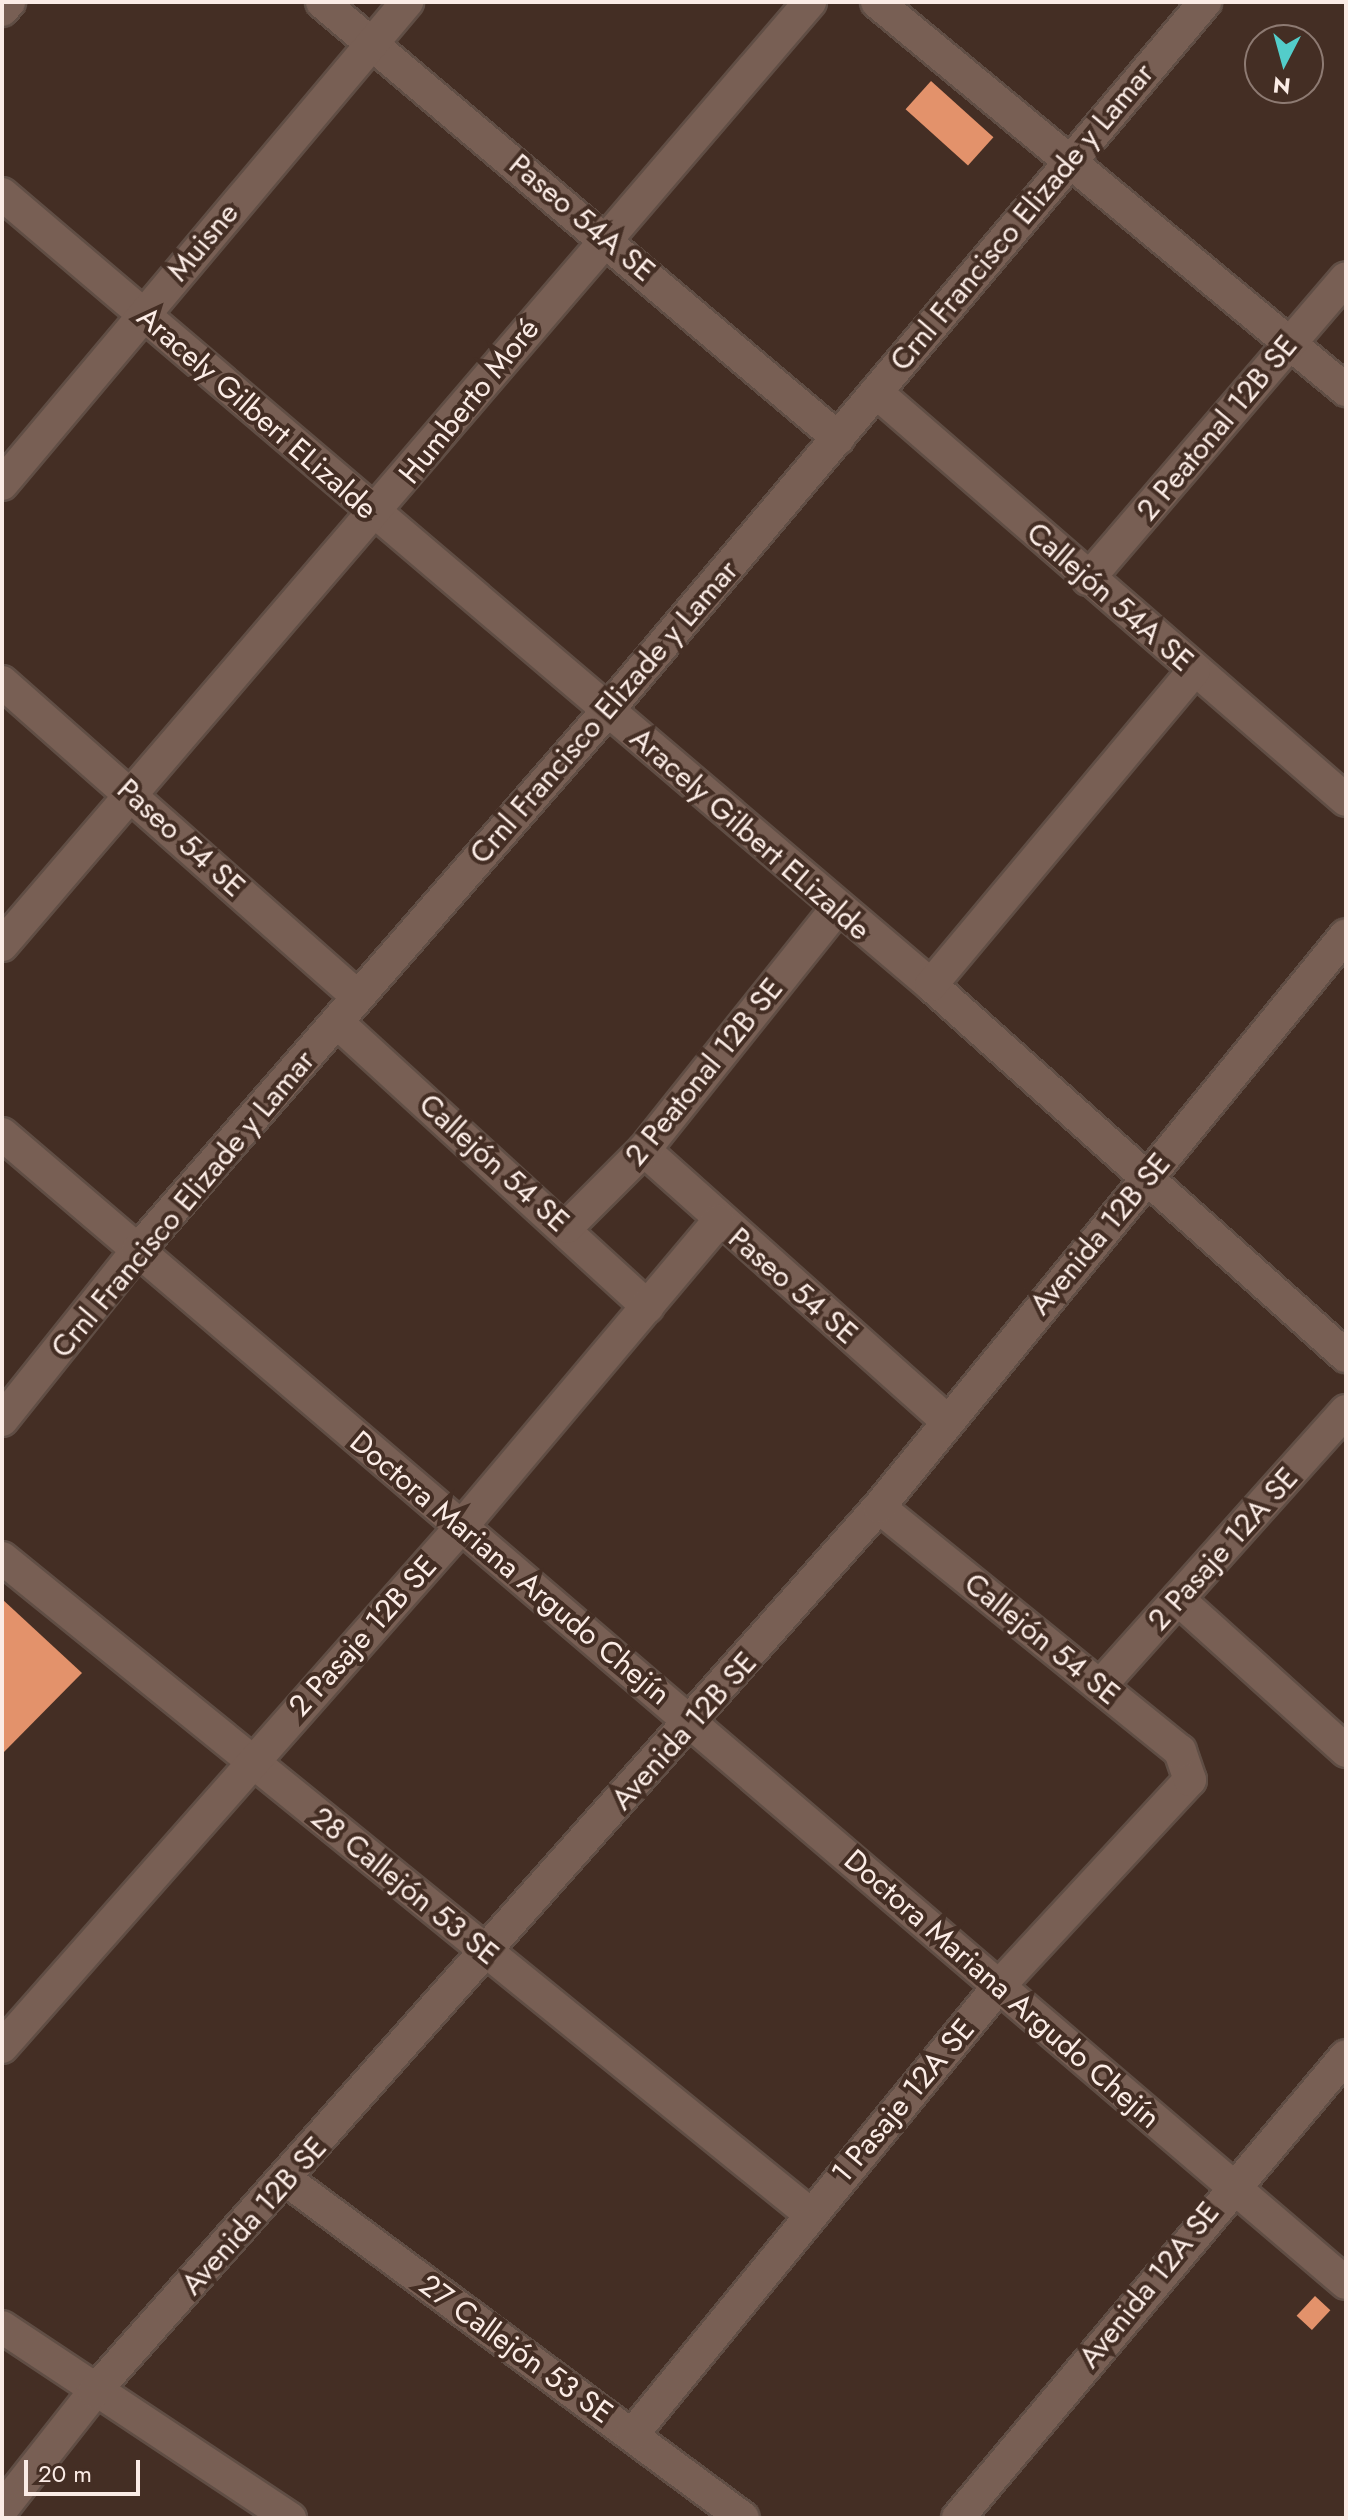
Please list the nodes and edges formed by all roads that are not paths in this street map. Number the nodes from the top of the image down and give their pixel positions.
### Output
1 (9, 2) edge
2 (322, 2) edge
3 (407, 2) edge
4 (810, 2) edge
5 (877, 2) edge
6 (1205, 2) edge
7 (2, 10) edge
8 (371, 43) junction
9 (1067, 158) junction
10 (2, 194) edge
11 (605, 236) junction
12 (1346, 278) edge
13 (144, 313) junction
14 (1291, 341) junction
15 (1346, 390) edge
16 (876, 392) junction
17 (838, 438) junction
18 (2, 484) edge
19 (375, 517) junction
20 (1088, 579) junction
21 (1194, 670) junction
22 (2, 682) edge
23 (607, 711) junction
24 (134, 794) junction
25 (1346, 800) edge
26 (835, 911) junction
27 (1346, 935) edge
28 (2, 945) edge
29 (931, 985) junction
30 (358, 997) junction
31 (338, 1023) junction
32 (2, 1134) edge
33 (644, 1150) junction
34 (1150, 1176) junction
35 (719, 1221) junction
36 (567, 1227) junction
37 (137, 1251) junction
38 (648, 1307) junction
39 (1346, 1356) edge
40 (1346, 1411) edge
41 (945, 1419) junction
42 (2, 1420) edge
43 (879, 1507) junction
44 (462, 1526) junction
45 (2, 1558) edge
46 (1178, 1599) junction
47 (1100, 1686) junction
48 (693, 1724) junction
49 (1346, 1751) edge
50 (249, 1761) junction
51 (1190, 1780) joint
52 (484, 1950) junction
53 (999, 1986) junction
54 (2, 2047) edge
55 (1346, 2056) edge
56 (288, 2181) junction
57 (1231, 2185) junction
58 (810, 2214) junction
59 (1346, 2283) edge
60 (2, 2327) edge
61 (94, 2392) junction
62 (632, 2435) junction
63 (2, 2509) edge
64 (290, 2518) edge
65 (743, 2518) edge
66 (958, 2518) edge

1 - 7 street
2 - 8 street, Paseo 54A SE
3 - 8 street, Muisne
4 - 11 street, Humberto Moré
5 - 9 street
6 - 9 street, Crnl Francisco Elizade y Lamar
8 - 11 street, Paseo 54A SE
8 - 13 street, Muisne
9 - 14 street
9 - 16 street, Crnl Francisco Elizade y Lamar
10 - 13 street, Aracely Gilbert ELizalde
11 - 17 street, Paseo 54A SE
11 - 19 street, Humberto Moré
12 - 14 street, 2 Peatonal 12B SE
13 - 18 street, Muisne
13 - 19 street, Aracely Gilbert ELizalde
14 - 15 street
14 - 20 street, 2 Peatonal 12B SE
16 - 17 street, Crnl Francisco Elizade y Lamar
16 - 20 street, Callejón 54A SE
17 - 23 street, Crnl Francisco Elizade y Lamar
19 - 23 street, Aracely Gilbert ELizalde
19 - 24 street, Humberto Moré
20 - 21 street, Callejón 54A SE
21 - 25 street, Callejón 54A SE
21 - 29 street
22 - 24 street, Paseo 54 SE
23 - 26 street, Aracely Gilbert ELizalde
23 - 30 street, Crnl Francisco Elizade y Lamar
24 - 28 street, Humberto Moré
24 - 30 street, Paseo 54 SE
26 - 29 street, Aracely Gilbert ELizalde
26 - 33 street, 2 Peatonal 12B SE
27 - 34 street, Avenida 12B SE
29 - 34 street, Aracely Gilbert ELizalde
30 - 31 street, Crnl Francisco Elizade y Lamar
31 - 36 street, Callejón 54 SE
31 - 37 street, Crnl Francisco Elizade y Lamar
32 - 37 street, Doctora Mariana Argudo Chejín
33 - 35 street, Paseo 54 SE
33 - 36 street, 2 Peatonal 12B SE
34 - 39 street, Aracely Gilbert ELizalde
34 - 41 street, Avenida 12B SE
35 - 38 street, 2 Pasaje 12B SE
35 - 41 street, Paseo 54 SE
36 - 38 street, Callejón 54 SE
37 - 42 street, Crnl Francisco Elizade y Lamar
37 - 44 street, Doctora Mariana Argudo Chejín
38 - 44 street, 2 Pasaje 12B SE
40 - 46 street, 2 Pasaje 12A SE
41 - 43 street, Avenida 12B SE
43 - 47 street, Callejón 54 SE
43 - 48 street, Avenida 12B SE
44 - 48 street, Doctora Mariana Argudo Chejín
44 - 50 street, 2 Pasaje 12B SE
45 - 50 street, 28 Callejón 53 SE
46 - 47 street, 2 Pasaje 12A SE
46 - 49 street
47 - 51 street, Callejón 54 SE
48 - 52 street, Avenida 12B SE
48 - 53 street, Doctora Mariana Argudo Chejín
50 - 52 street, 28 Callejón 53 SE
50 - 54 street, 2 Pasaje 12B SE
51 - 53 street, 1 Pasaje 12A SE
52 - 56 street, Avenida 12B SE
52 - 58 street, 28 Callejón 53 SE
53 - 57 street, Doctora Mariana Argudo Chejín
53 - 58 street, 1 Pasaje 12A SE
55 - 57 street, Avenida 12A SE
56 - 61 street, Avenida 12B SE
56 - 62 street, 27 Callejón 53 SE
57 - 59 street, Doctora Mariana Argudo Chejín
57 - 66 street, Avenida 12A SE
58 - 62 street, 1 Pasaje 12A SE
60 - 61 street
61 - 63 street, Avenida 12B SE
61 - 64 street
62 - 65 street, 27 Callejón 53 SE

